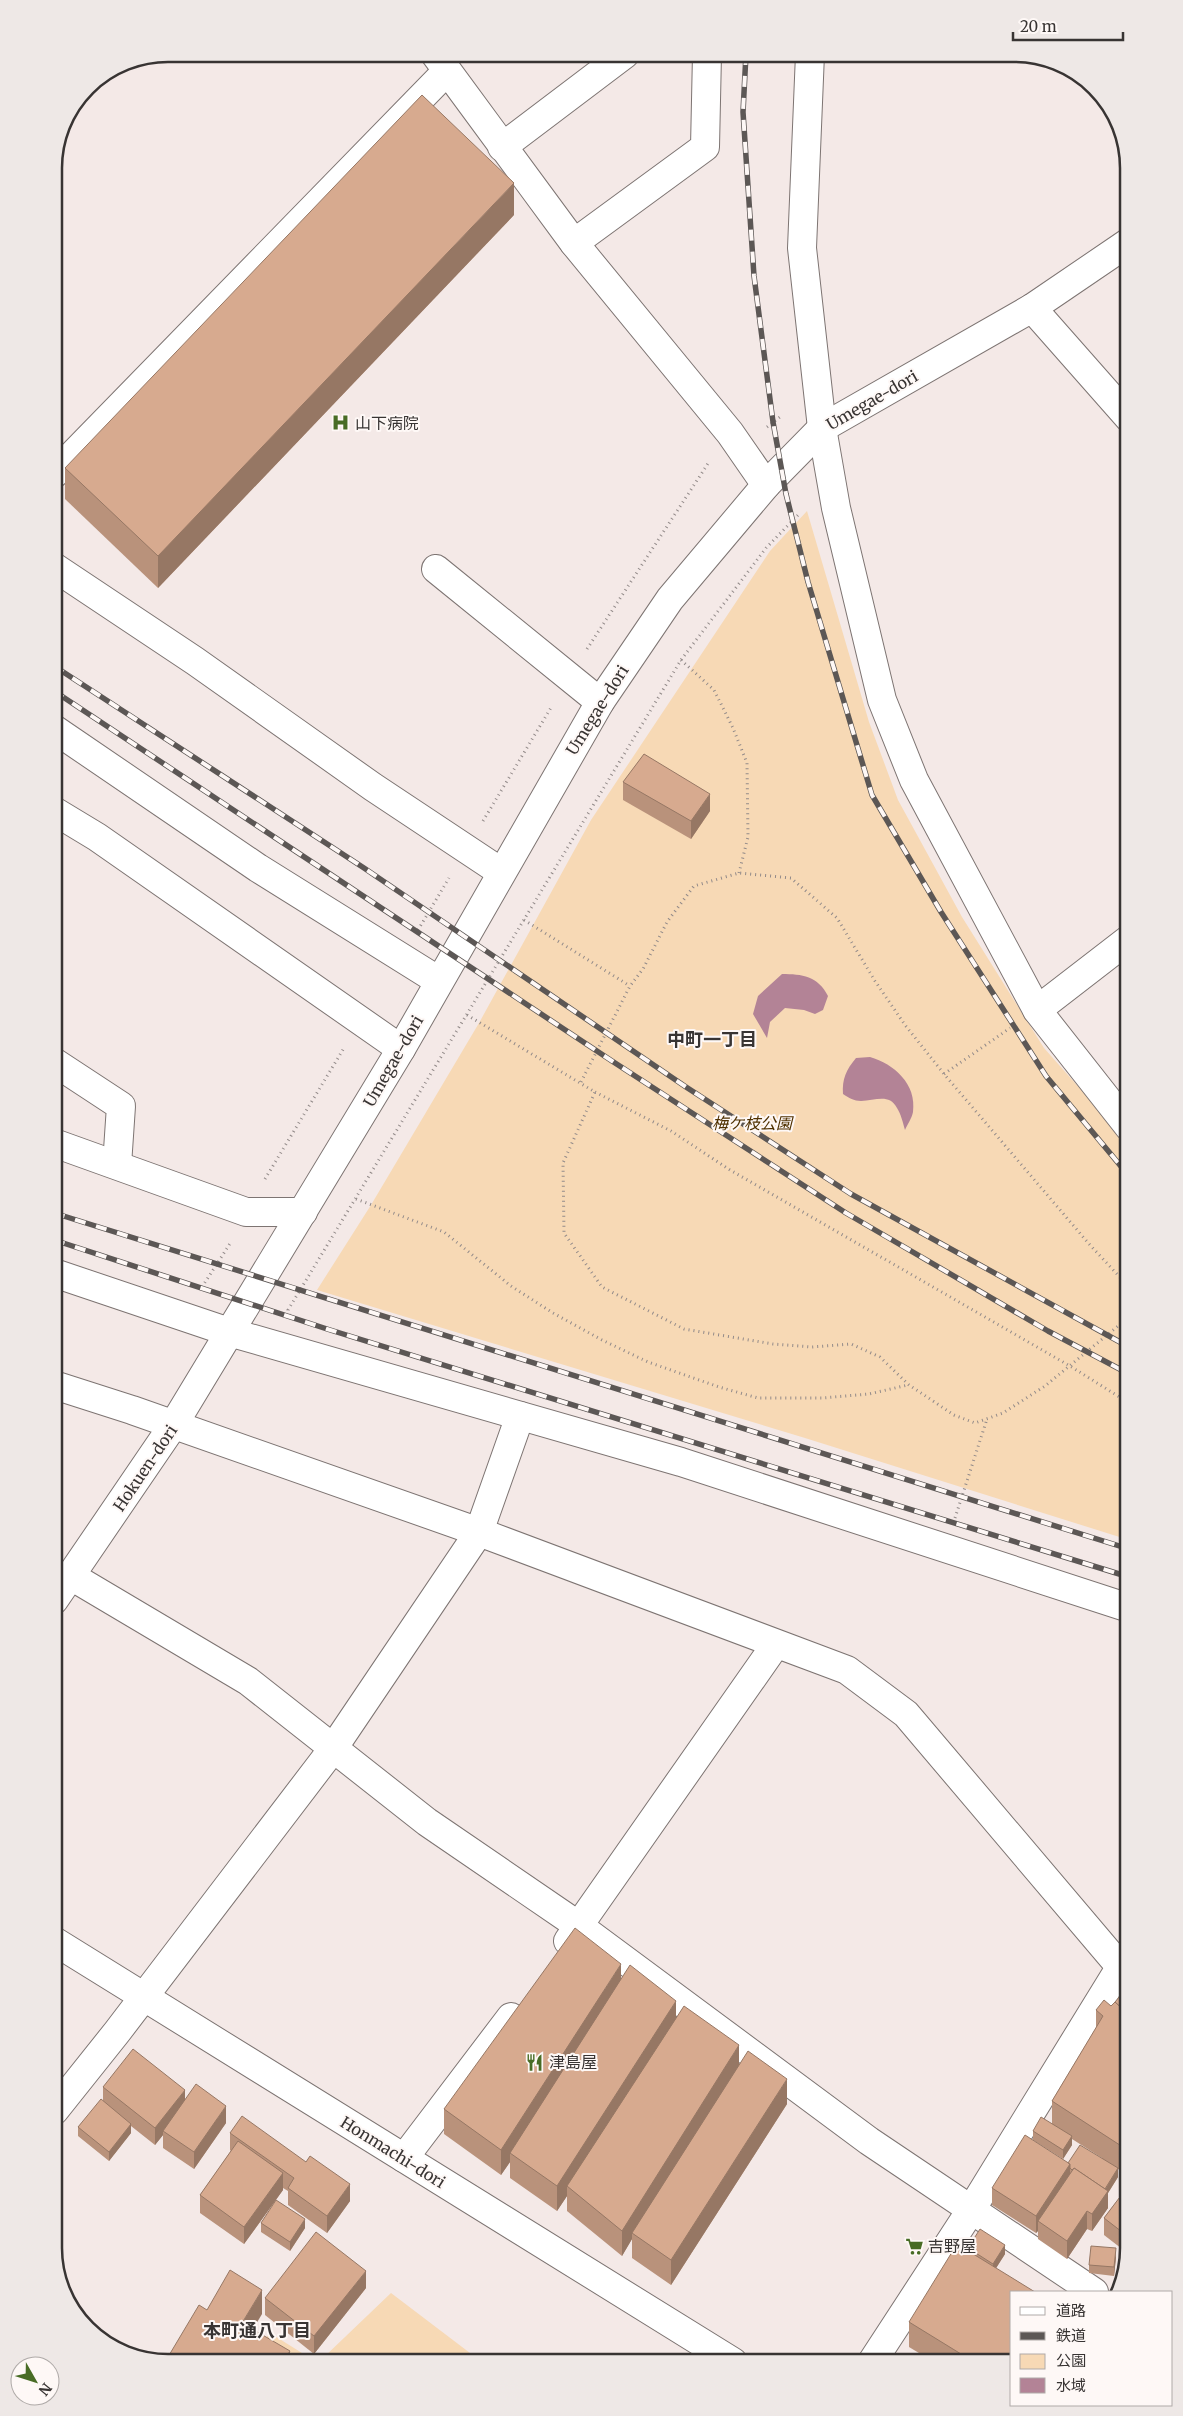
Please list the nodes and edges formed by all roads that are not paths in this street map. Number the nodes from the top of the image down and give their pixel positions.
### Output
1 (441, 62) edge
2 (615, 63) edge
3 (707, 63) edge
4 (810, 63) edge
5 (502, 147) junction
6 (574, 243) junction
7 (1120, 248) edge
8 (1032, 308) junction
9 (1120, 408) edge
10 (822, 428) junction
11 (63, 465) edge
12 (766, 485) junction
13 (436, 569) dead end
14 (63, 573) edge
15 (600, 702) junction
16 (63, 736) edge
17 (63, 816) edge
18 (501, 872) junction
19 (1120, 946) edge
20 (439, 981) junction
21 (1037, 1010) junction
22 (401, 1049) junction
23 (63, 1068) edge
24 (1120, 1116) edge
25 (63, 1146) edge
26 (117, 1165) junction
27 (303, 1212) junction
28 (62, 1276) edge
29 (229, 1332) junction
30 (62, 1388) edge
31 (520, 1416) junction
32 (174, 1424) junction
33 (479, 1532) junction
34 (71, 1576) junction
35 (62, 1588) edge
36 (1120, 1605) edge
37 (776, 1644) junction
38 (332, 1750) junction
39 (578, 1926) junction
40 (62, 1945) edge
41 (556, 1957) edge
42 (1120, 1959) edge
43 (1120, 1975) edge
44 (527, 1996) edge
45 (144, 1998) junction
46 (62, 2101) edge
47 (404, 2158) junction
48 (971, 2210) junction
49 (1092, 2291) edge
50 (720, 2354) edge
51 (877, 2354) edge

1 - 5 street
1 - 11 street
2 - 5 street
3 - 6 street
4 - 10 street
5 - 6 street
6 - 12 street
7 - 8 street, Umegae-dori
8 - 9 street
8 - 10 street, Umegae-dori
10 - 12 street, Umegae-dori
10 - 21 street
12 - 15 street, Umegae-dori
13 - 15 street
14 - 18 street
15 - 18 street, Umegae-dori
16 - 20 street
17 - 22 street
18 - 20 street, Umegae-dori
19 - 21 street
20 - 22 street, Umegae-dori
21 - 24 street
22 - 27 street, Umegae-dori
23 - 26 street
25 - 26 street
26 - 27 street
27 - 29 street, Umegae-dori
28 - 29 street
29 - 31 street
29 - 32 street, Hokuen-dori
30 - 32 street
31 - 33 street
31 - 36 street
32 - 33 street
32 - 34 street, Hokuen-dori
33 - 37 street
33 - 38 street
34 - 35 street, Hokuen-dori
34 - 38 street
37 - 39 street
37 - 42 street
38 - 39 street
38 - 45 street
39 - 41 street
39 - 48 street
40 - 45 street, Honmachi-dori
43 - 48 street
44 - 47 street
45 - 46 street
45 - 47 street, Honmachi-dori
47 - 50 street, Honmachi-dori
48 - 49 street
48 - 51 street

